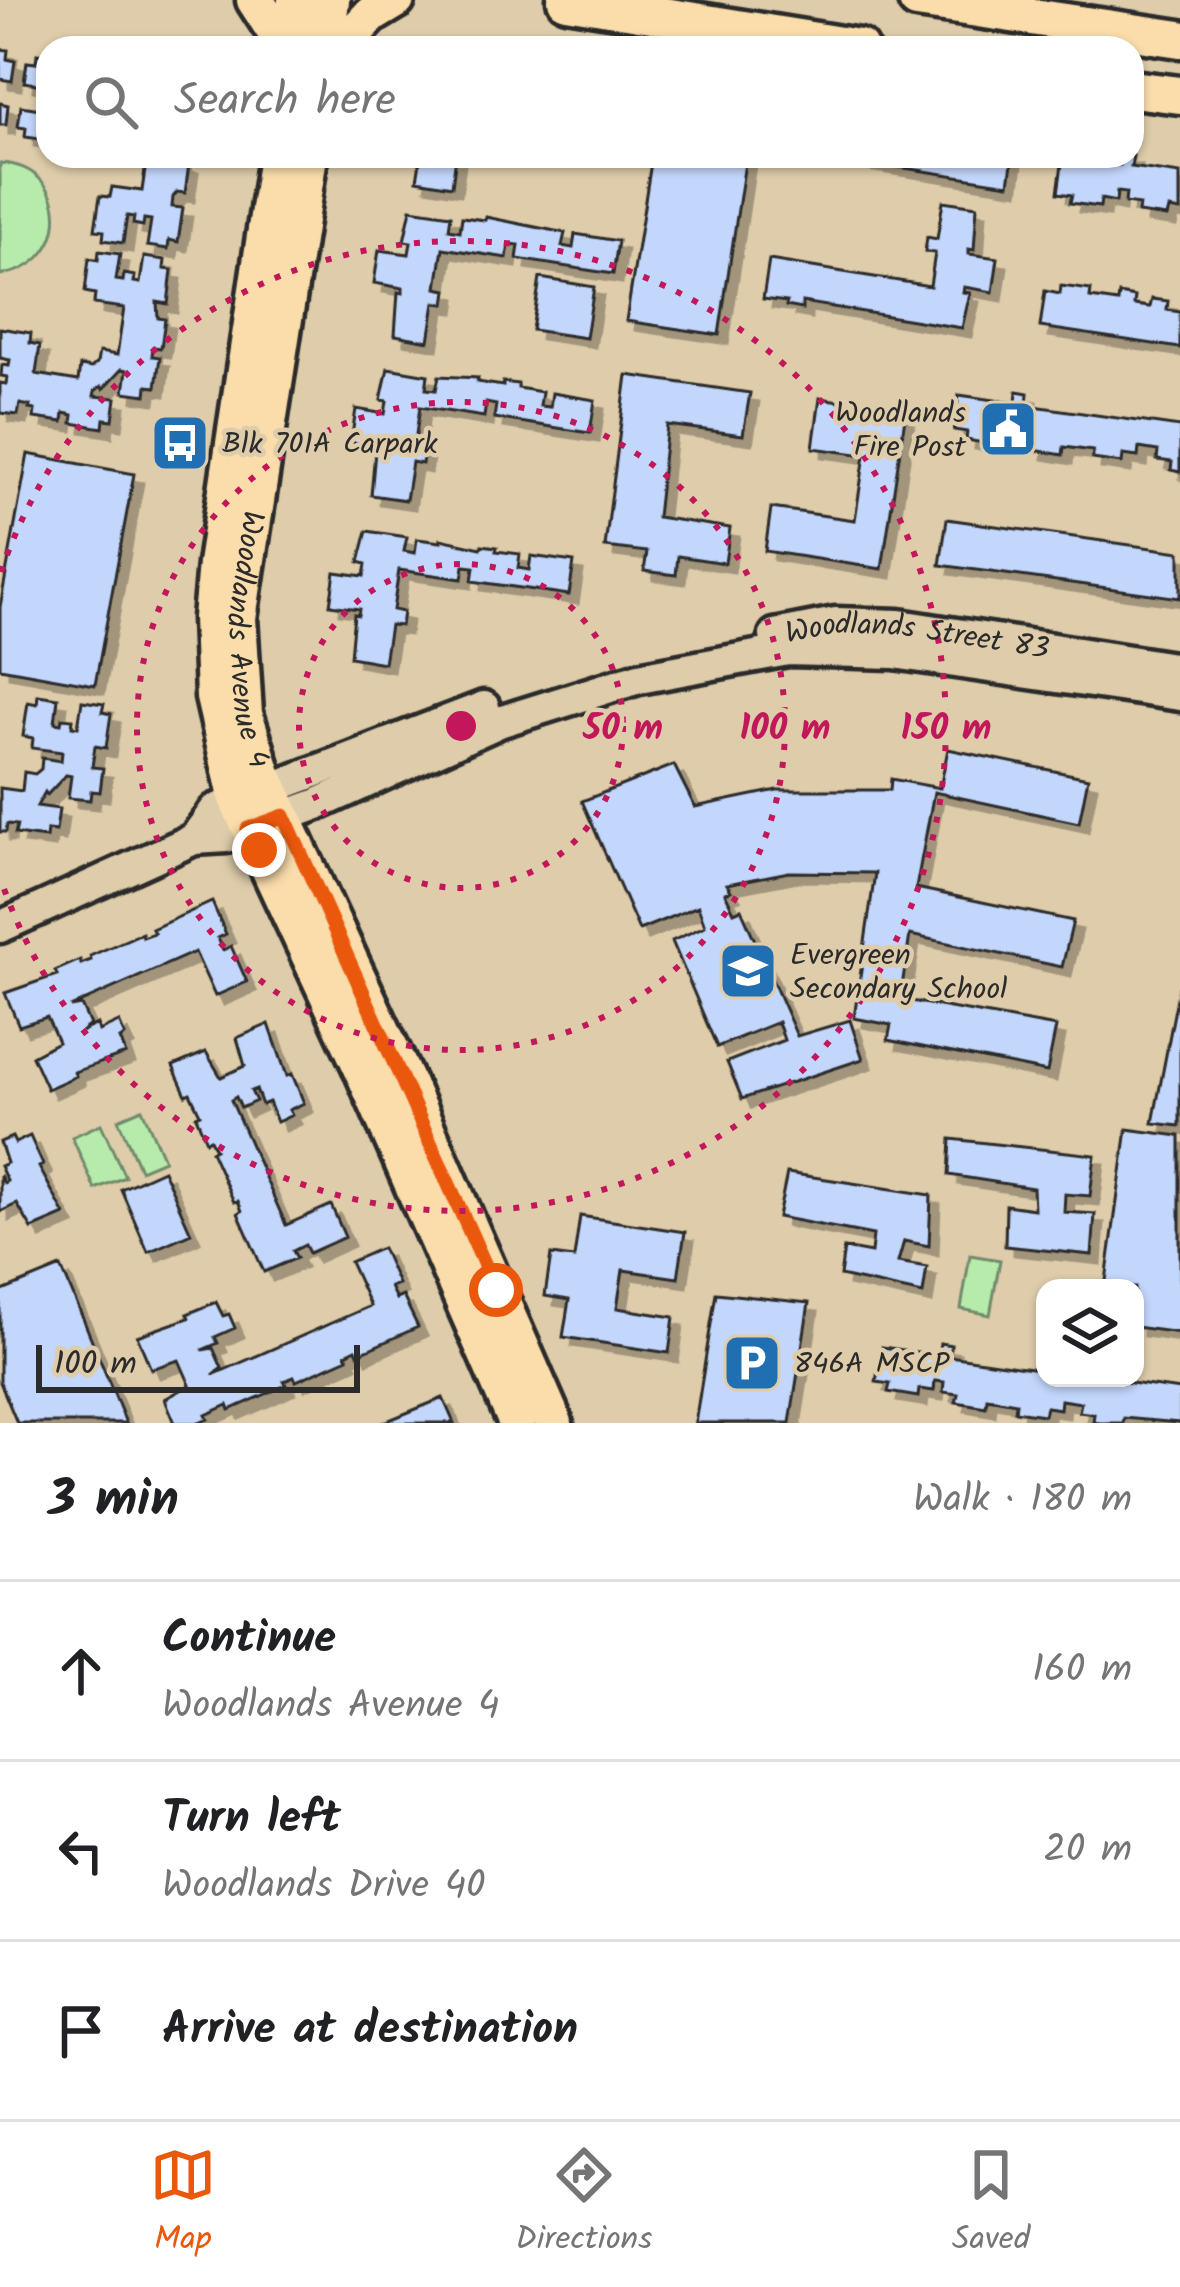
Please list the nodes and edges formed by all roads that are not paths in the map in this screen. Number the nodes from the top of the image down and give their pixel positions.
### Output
1 (255, 0) edge
2 (296, 0) edge
3 (331, 0) edge
4 (396, 0) edge
5 (566, 0) edge
6 (917, 0) edge
7 (281, 36) edge
8 (292, 36) edge
9 (326, 36) edge
10 (351, 36) edge
11 (786, 36) edge
12 (1180, 39) edge
13 (1144, 90) edge
14 (1180, 95) edge
15 (275, 168) edge
16 (307, 168) edge
17 (1180, 669) edge
18 (1180, 695) edge
19 (260, 809) junction
20 (0, 927) edge
21 (517, 1423) edge
22 (554, 1423) edge

1 - 7 main road
2 - 8 main road
3 - 9 main road
4 - 10 main road
5 - 11 main road
6 - 12 main road
13 - 14 main road
15 - 19 main road, Woodlands Avenue 4
16 - 19 main road, Woodlands Avenue 4
17 - 19 street, Woodlands Street 83
18 - 19 street, Woodlands Street 83
19 - 20 street, Woodlands Street 83
19 - 21 main road, Woodlands Avenue 4
19 - 22 main road, Woodlands Avenue 4

